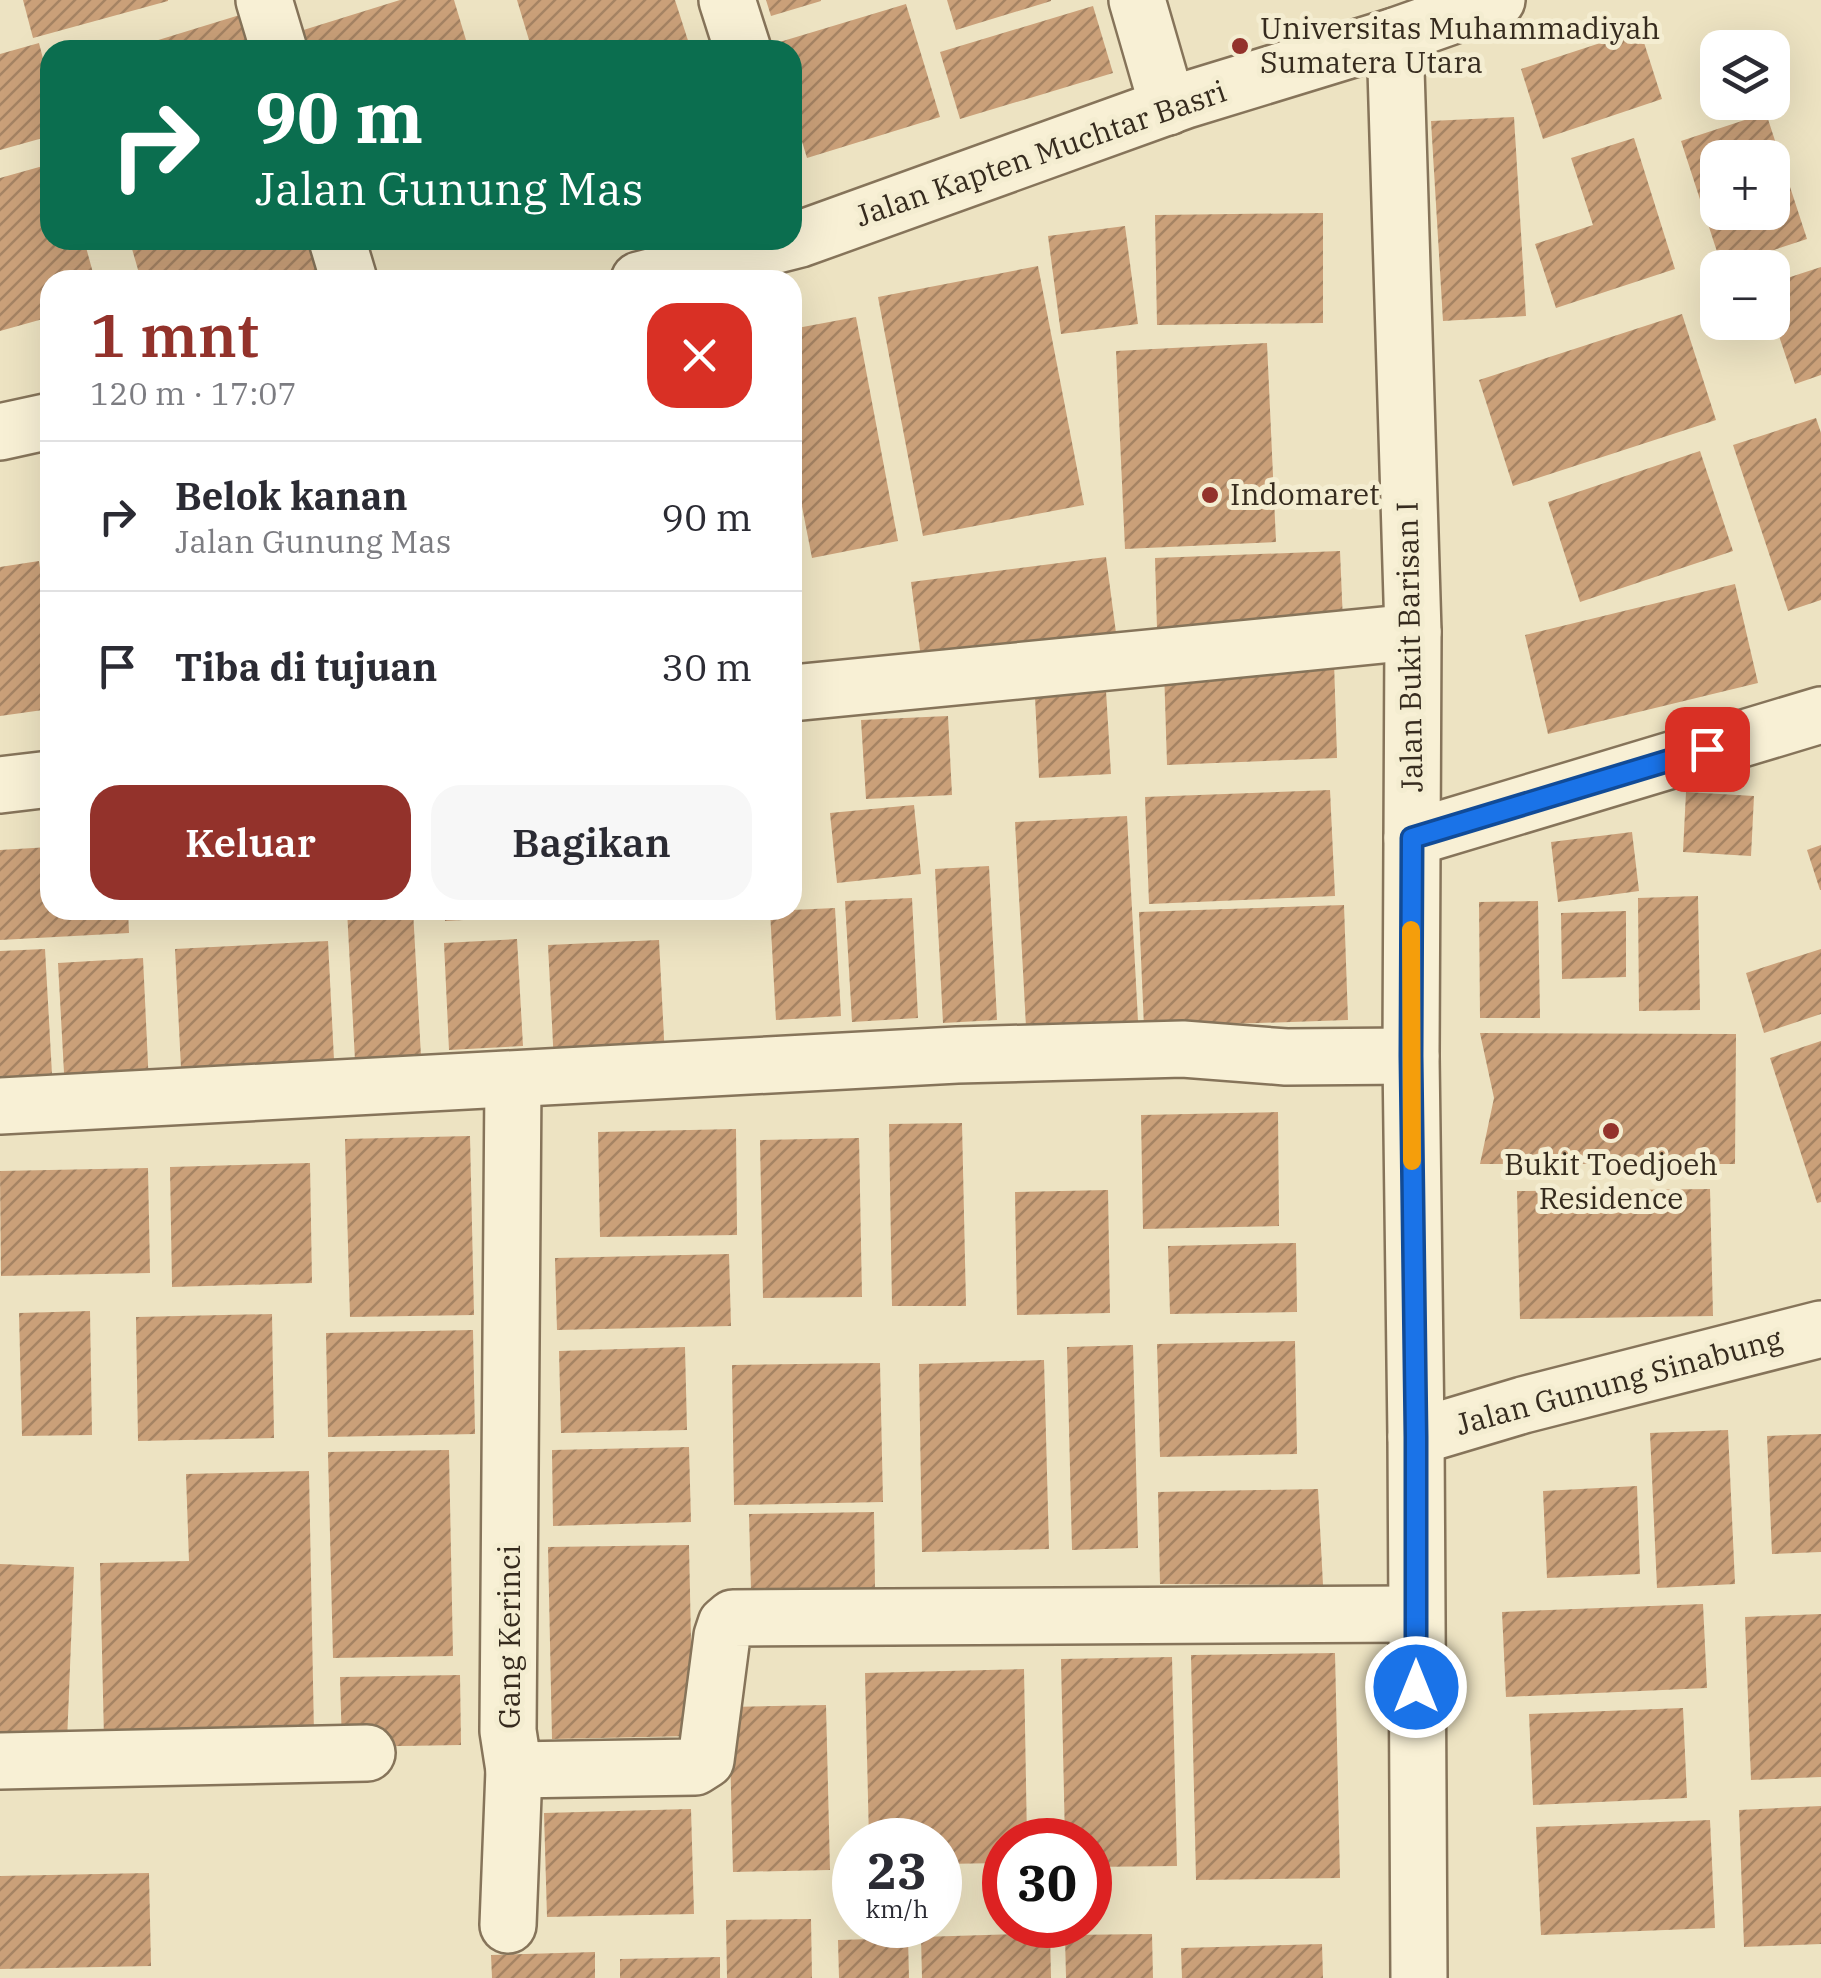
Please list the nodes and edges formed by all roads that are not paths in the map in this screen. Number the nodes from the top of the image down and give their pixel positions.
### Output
1 (264, 0) edge
2 (727, 0) edge
3 (1137, 0) edge
4 (1497, 0) edge
5 (1395, 36) junction
6 (276, 40) edge
7 (739, 40) edge
8 (1168, 108) junction
9 (802, 224) edge
10 (726, 250) edge
11 (667, 270) edge
12 (40, 422) edge
13 (0, 432) edge
14 (1413, 632) junction
15 (802, 692) edge
16 (1821, 715) edge
17 (40, 779) edge
18 (0, 785) edge
19 (1412, 838) junction
20 (1411, 1056) junction
21 (513, 1080) junction
22 (0, 1106) edge
23 (1821, 1329) edge
24 (1416, 1437) junction
25 (1416, 1614) junction
26 (368, 1753) dead end
27 (0, 1761) edge
28 (514, 1770) junction
29 (508, 1926) dead end
30 (1418, 1978) edge

1 - 6 street
2 - 7 street
3 - 8 street
4 - 5 street, Jalan Kapten Muchtar Basri
5 - 8 street, Jalan Kapten Muchtar Basri
5 - 14 street, Jalan Bukit Barisan I
8 - 9 street, Jalan Kapten Muchtar Basri
10 - 11 street, Jalan Kapten Muchtar Basri
12 - 13 street
14 - 15 street
14 - 19 street, Jalan Bukit Barisan I
16 - 19 street
17 - 18 street
19 - 20 street, Jalan Bukit Barisan I
20 - 21 street
20 - 24 street, Jalan Bukit Barisan I
21 - 22 street
21 - 28 street, Gang Kerinci
23 - 24 street, Jalan Gunung Sinabung
24 - 25 street, Jalan Bukit Barisan I
25 - 28 street, Gang Kerinci
25 - 30 street, Jalan Bukit Barisan I
26 - 27 street
28 - 29 street

